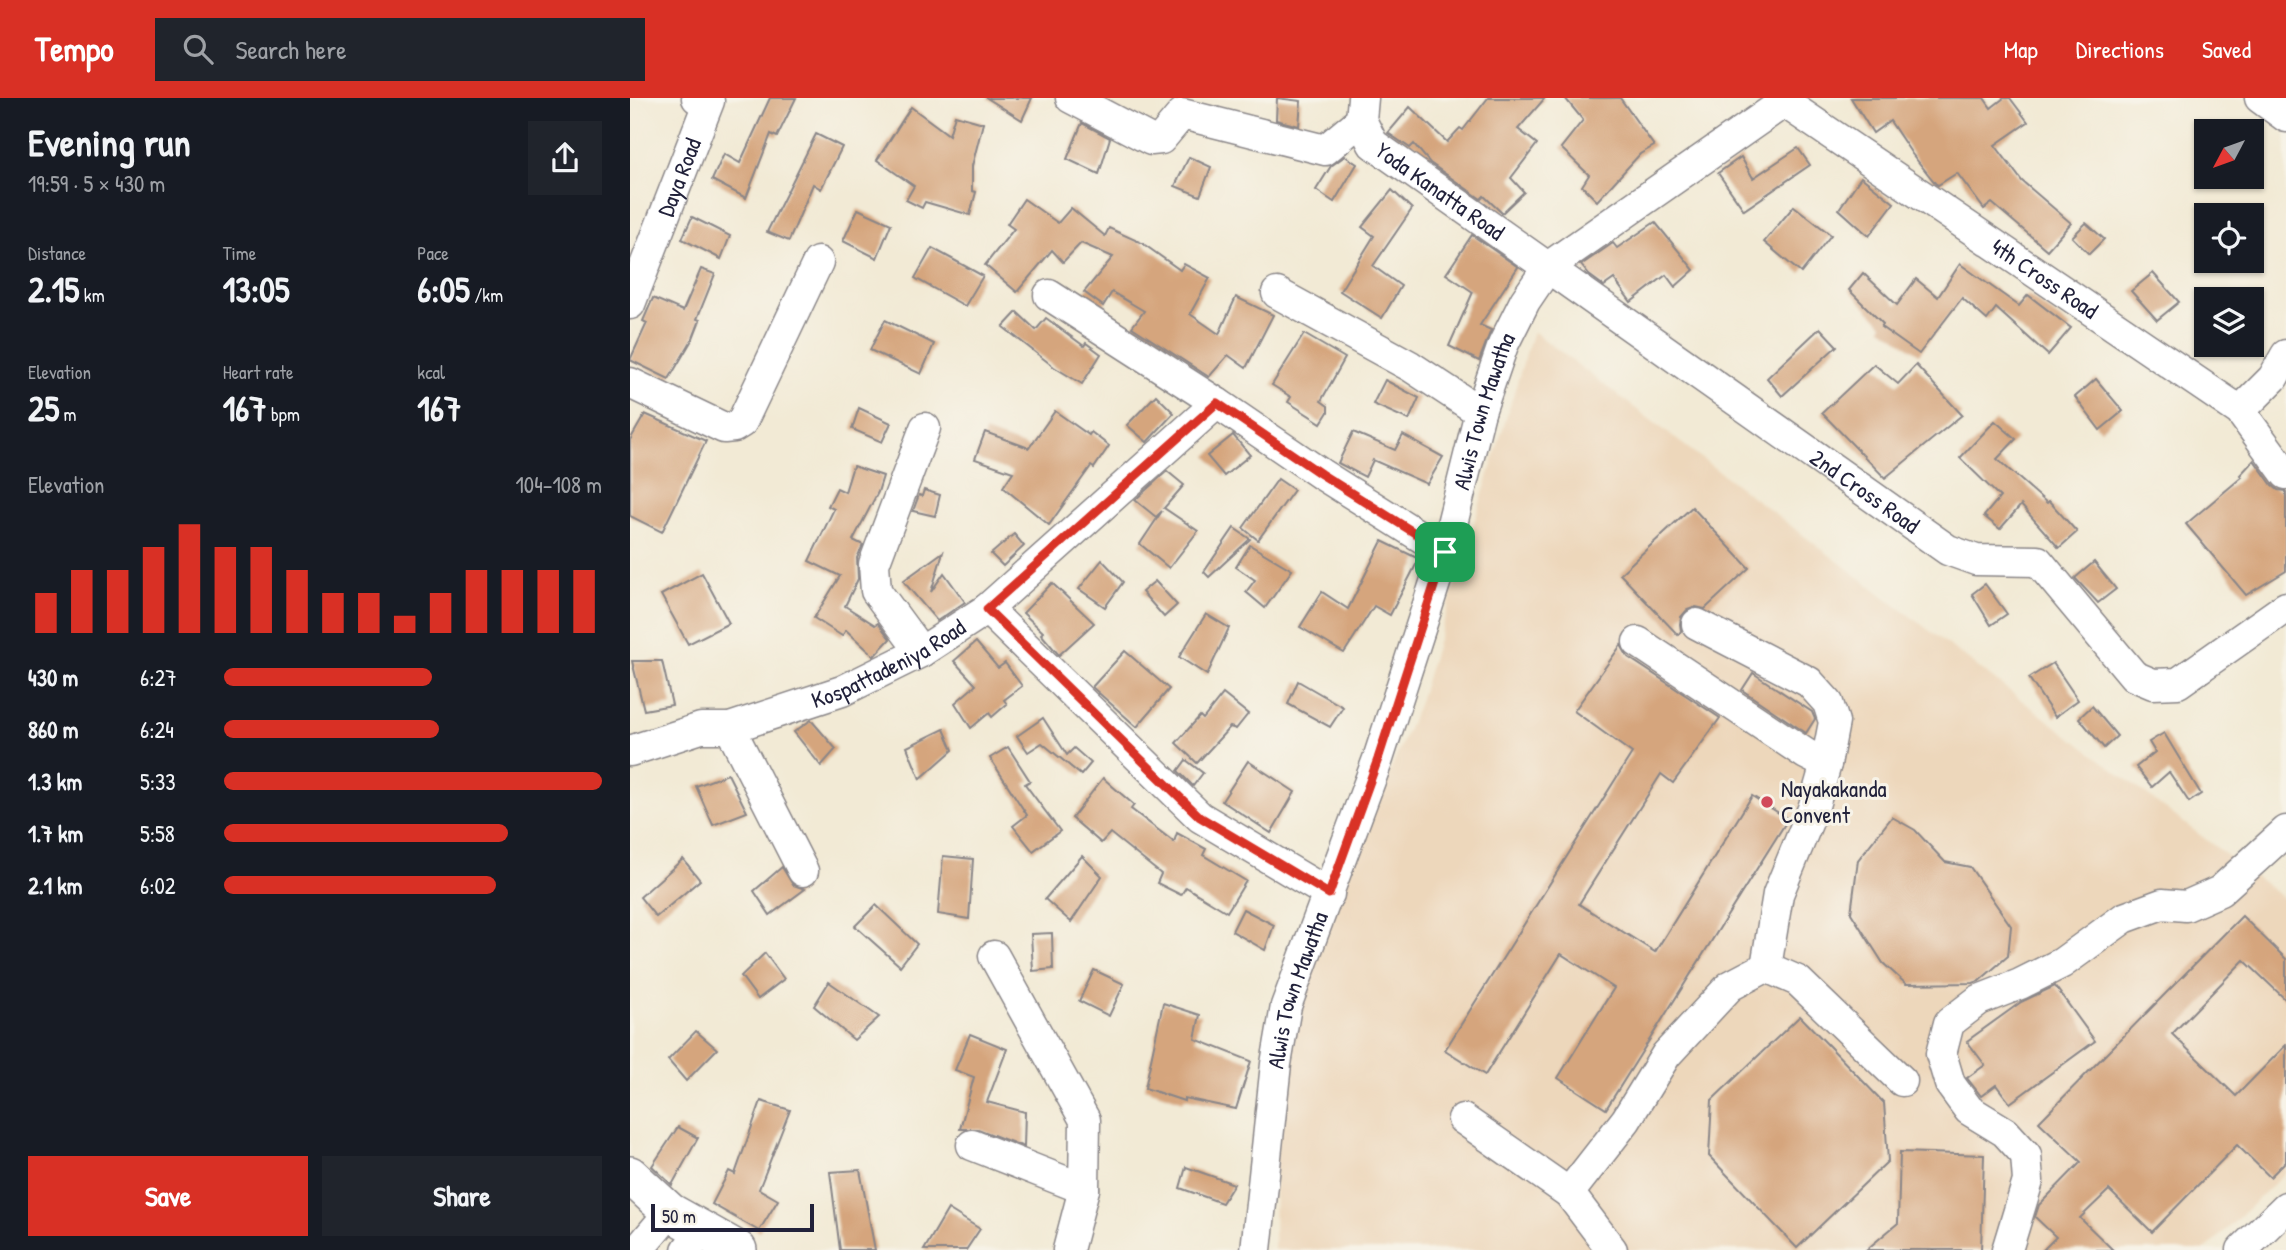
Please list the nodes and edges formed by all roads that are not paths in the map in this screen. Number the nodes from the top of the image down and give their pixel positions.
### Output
1 (697, 98) edge
2 (1071, 98) edge
3 (2260, 98) edge
4 (1784, 99) edge
5 (1362, 109) edge
6 (2286, 117) edge
7 (818, 262) dead end
8 (1548, 267) junction
9 (1277, 293) dead end
10 (1049, 295) dead end
11 (630, 304) edge
12 (2286, 355) edge
13 (630, 383) edge
14 (1217, 403) junction
15 (2240, 411) junction
16 (1480, 412) junction
17 (925, 428) dead end
18 (2286, 474) edge
19 (1445, 552) junction
20 (2286, 607) edge
21 (987, 609) junction
22 (1697, 624) dead end
23 (1638, 642) dead end
24 (921, 652) junction
25 (730, 728) junction
26 (630, 751) edge
27 (1826, 764) junction
28 (2286, 831) edge
29 (803, 871) dead end
30 (1329, 894) junction
31 (993, 956) dead end
32 (1766, 967) junction
33 (1902, 1081) dead end
34 (1463, 1119) dead end
35 (972, 1145) dead end
36 (630, 1175) edge
37 (1084, 1189) junction
38 (1569, 1194) junction
39 (2286, 1207) edge
40 (670, 1212) junction
41 (694, 1240) edge
42 (638, 1250) edge
43 (738, 1250) edge
44 (1068, 1250) edge
45 (1256, 1250) edge
46 (1612, 1250) edge
47 (2007, 1250) edge
48 (2242, 1250) edge

1 - 11 street, Daya Road
2 - 5 street
3 - 6 street
4 - 8 street, Alwis Town Mawatha
4 - 15 street, 4th Cross Road
5 - 8 street, Yoda Kanatta Road
7 - 13 street
8 - 16 street, Alwis Town Mawatha
8 - 20 street, 2nd Cross Road
9 - 16 street
10 - 14 street
12 - 15 street
14 - 19 street
14 - 21 street, Kospattadeniya Road
15 - 18 street, 4th Cross Road
16 - 19 street, Alwis Town Mawatha
17 - 24 street
19 - 30 street, Alwis Town Mawatha
21 - 24 street, Kospattadeniya Road
21 - 30 street
22 - 27 street
23 - 27 street
24 - 25 street, Kospattadeniya Road
25 - 26 street, Kospattadeniya Road
25 - 29 street
27 - 32 street
28 - 47 street
30 - 45 street, Alwis Town Mawatha
31 - 37 street
32 - 33 street
32 - 38 street
34 - 38 street
35 - 37 street
36 - 40 main road
37 - 44 street
38 - 46 street
39 - 48 street
40 - 41 main road
40 - 42 street
41 - 43 main road

